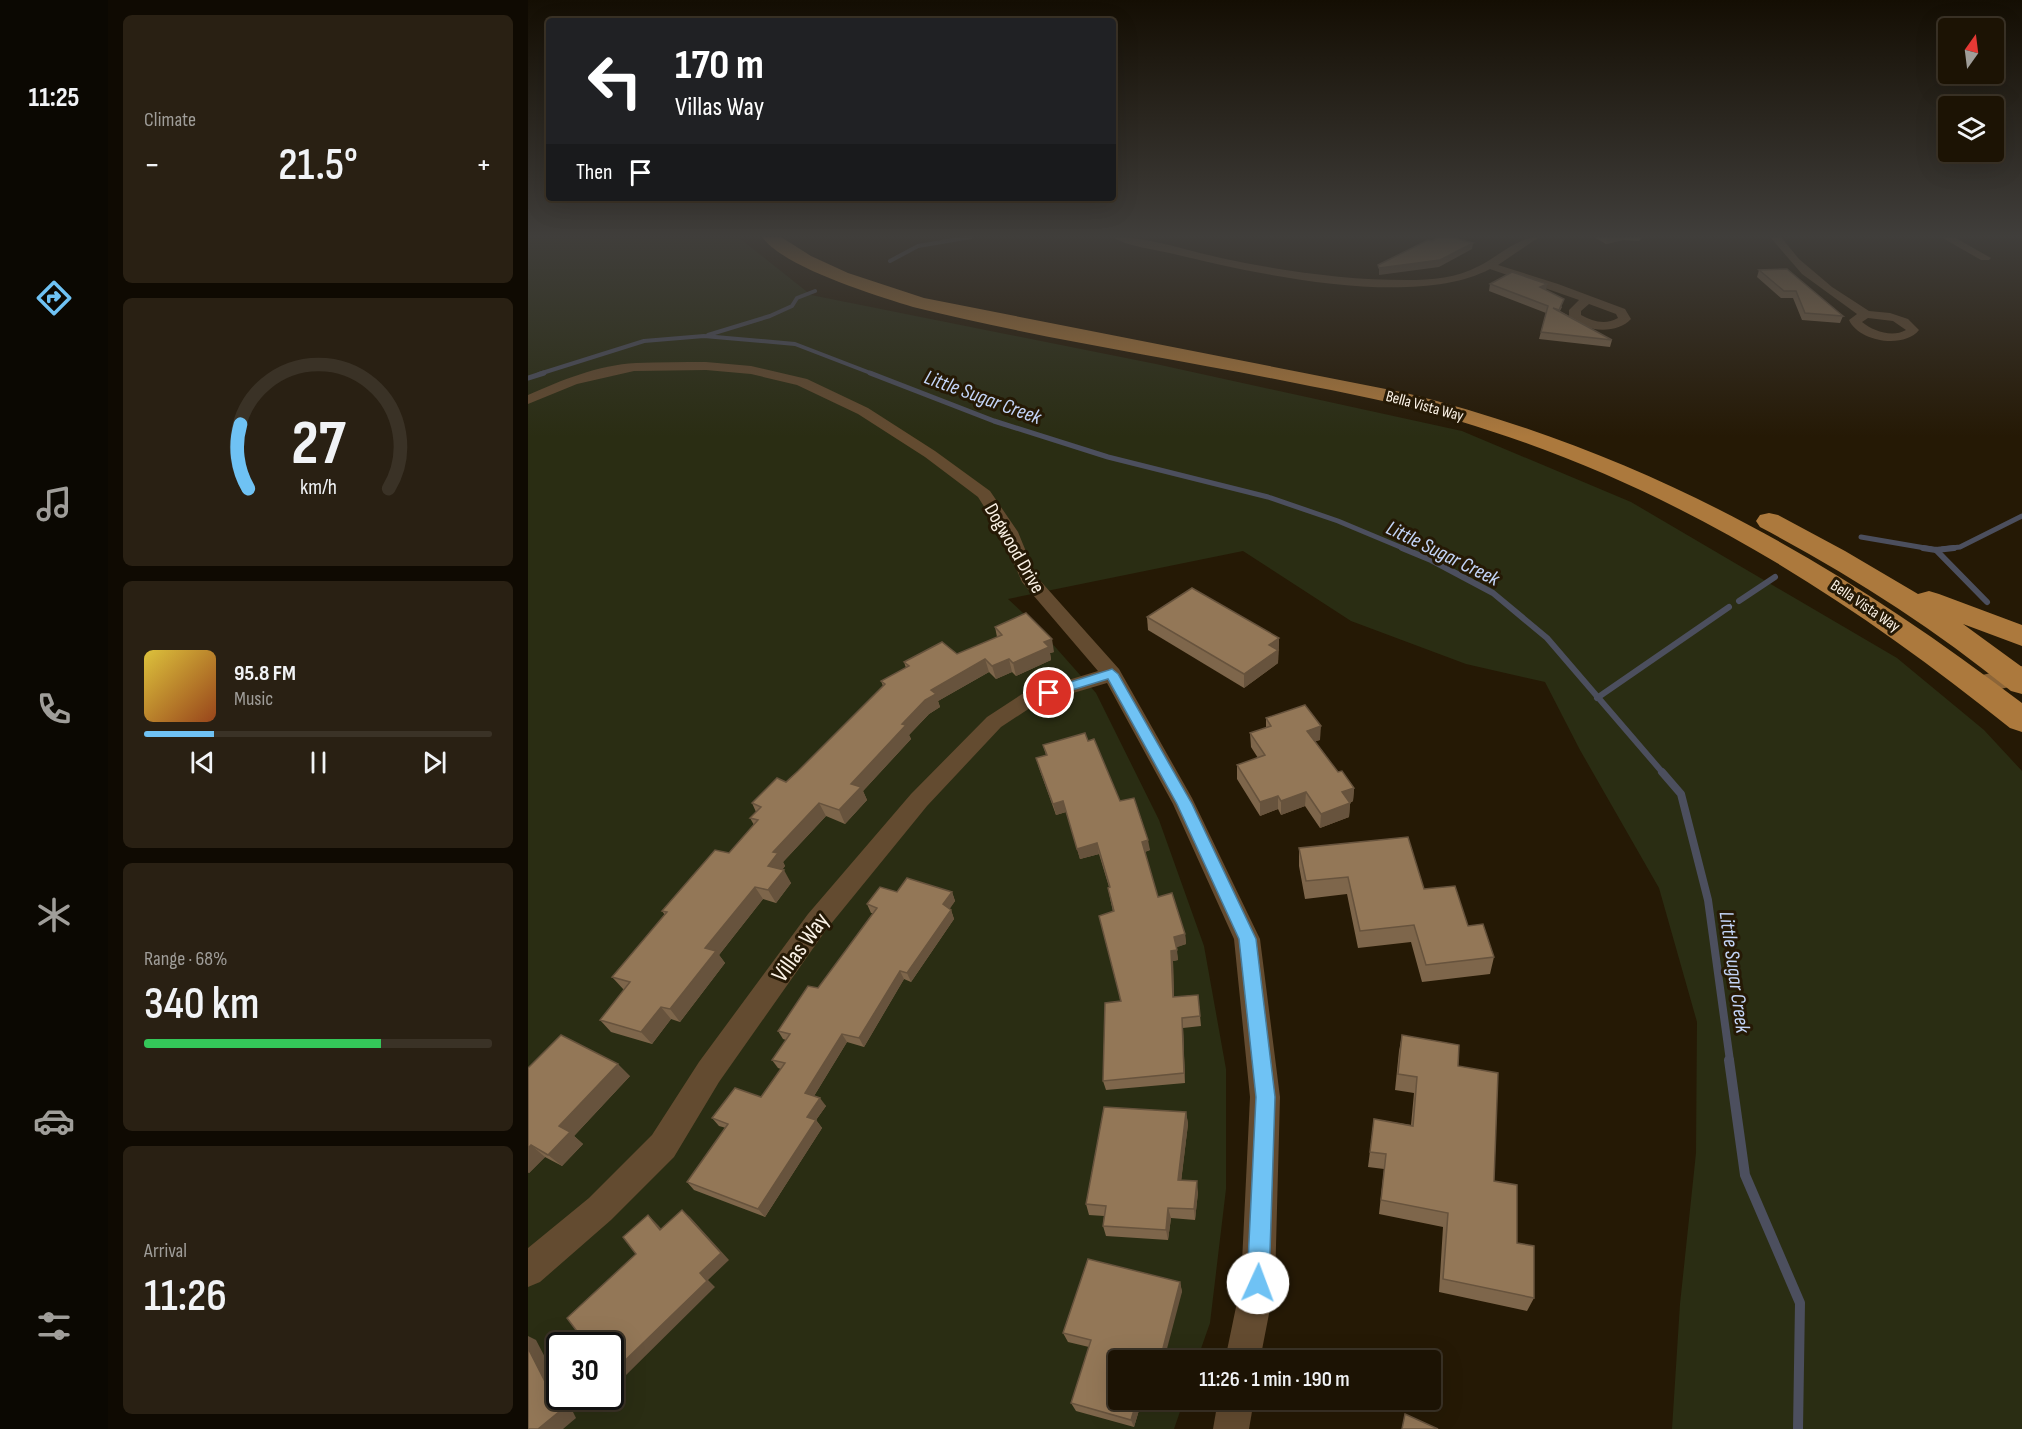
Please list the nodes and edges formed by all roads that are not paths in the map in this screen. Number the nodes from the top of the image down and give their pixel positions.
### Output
1 (923, 304) edge
2 (989, 304) edge
3 (1850, 304) edge
4 (1867, 315) dead end
5 (528, 400) edge
6 (1830, 552) junction
7 (2022, 636) edge
8 (1112, 674) junction
9 (2020, 678) edge
10 (1979, 685) junction
11 (2022, 720) edge
12 (528, 1270) edge
13 (1245, 1350) edge
14 (1234, 1410) edge
15 (1231, 1429) edge

1 - 10 main road, Bella Vista Way
2 - 6 main road, Bella Vista Way
3 - 4 street
5 - 8 street, Dogwood Drive
6 - 7 main road
6 - 9 main road, Bella Vista Way
8 - 12 street, Villas Way
8 - 13 street, Dogwood Drive
9 - 10 street
10 - 11 main road, Bella Vista Way
14 - 15 street

